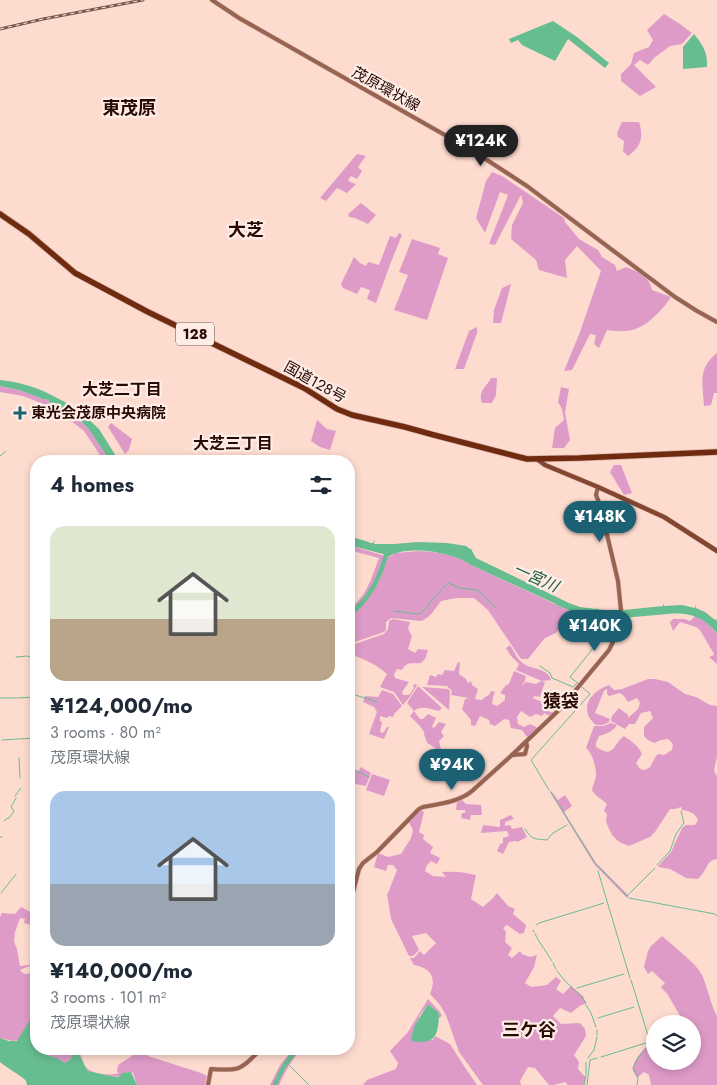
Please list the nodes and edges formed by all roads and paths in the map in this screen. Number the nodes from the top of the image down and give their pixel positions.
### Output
1 (212, 0) edge
2 (0, 214) edge
3 (717, 322) edge
4 (717, 452) edge
5 (537, 460) junction
6 (598, 487) junction
7 (717, 551) edge
8 (526, 742) junction
9 (512, 755) junction
10 (355, 884) edge
11 (255, 1055) edge
12 (208, 1085) edge

1 - 3 main road, 茂原環状線
2 - 5 highway, 国道128号 / 128
4 - 5 highway, 国道128号 / 128
5 - 6 main road
6 - 7 main road
6 - 8 main road
8 - 9 main road
8 - 9 main road
9 - 10 main road
11 - 12 main road

